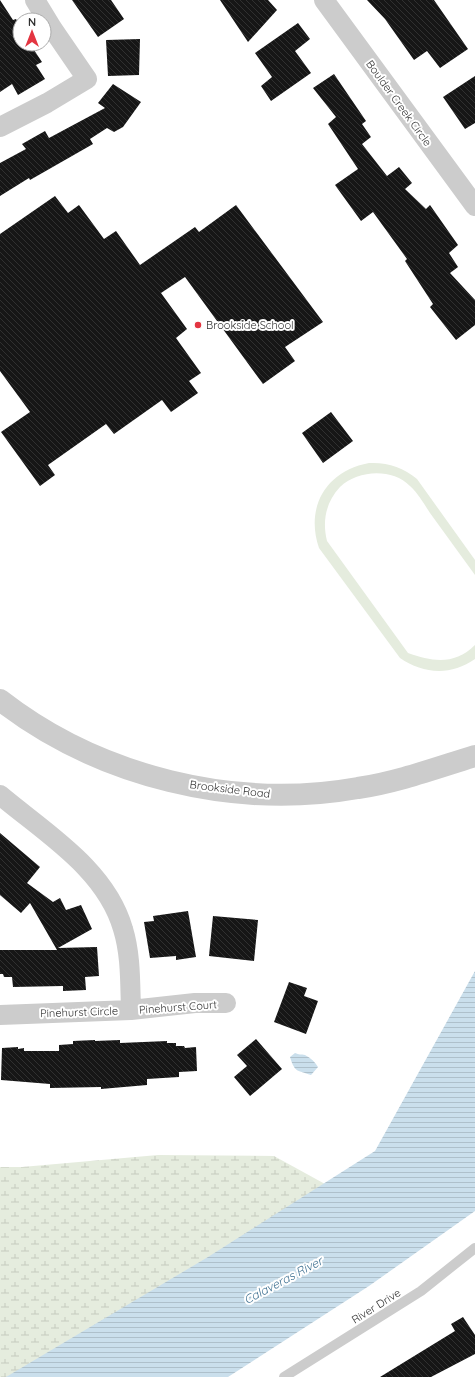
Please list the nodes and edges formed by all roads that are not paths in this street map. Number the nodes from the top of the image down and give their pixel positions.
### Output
1 (36, 0) edge
2 (324, 0) edge
3 (0, 127) edge
4 (472, 194) edge
5 (0, 700) edge
6 (475, 756) edge
7 (0, 795) edge
8 (226, 1003) dead end
9 (131, 1010) junction
10 (0, 1015) edge
11 (475, 1248) edge
12 (284, 1377) edge

1 - 3 street
2 - 4 street, Boulder Creek Circle
5 - 6 street, Brookside Road
7 - 9 street, Pinehurst Circle
8 - 9 street, Pinehurst Court
9 - 10 street, Pinehurst Circle
11 - 12 lane, River Drive

